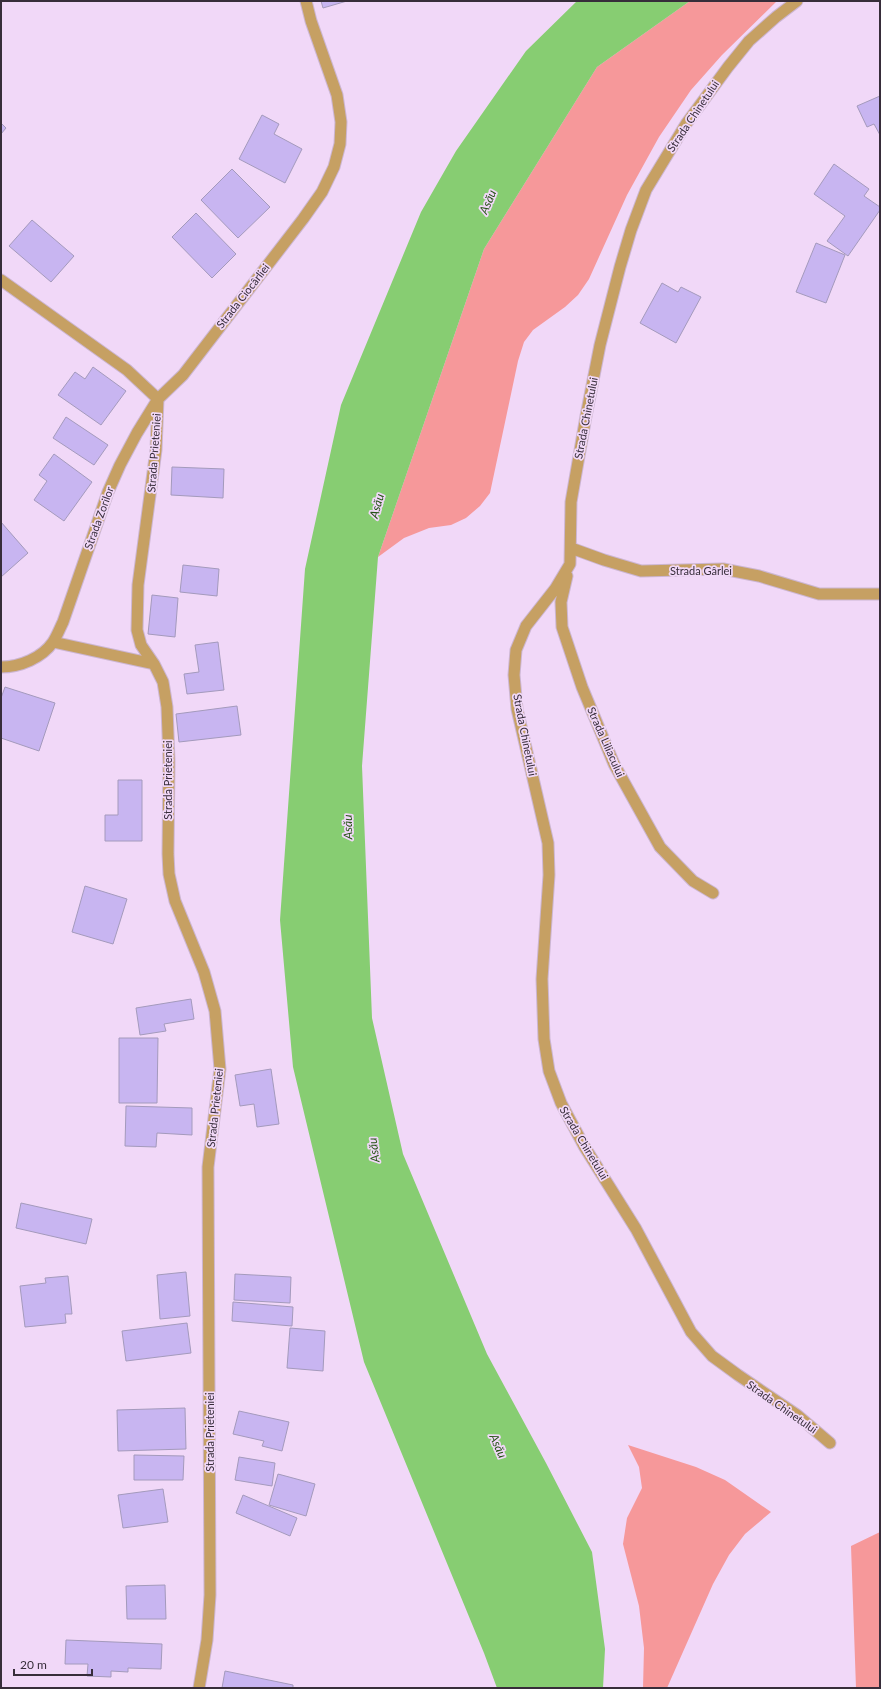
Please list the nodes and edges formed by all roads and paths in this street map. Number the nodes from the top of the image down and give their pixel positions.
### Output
1 (306, 1) edge
2 (797, 1) edge
3 (1, 280) edge
4 (158, 399) junction
5 (571, 548) junction
6 (570, 564) junction
7 (880, 594) edge
8 (53, 642) junction
9 (154, 664) junction
10 (1, 667) edge
11 (713, 893) dead end
12 (830, 1443) dead end
13 (199, 1688) edge

1 - 4 street, Strada Ciocârliei
2 - 5 street, Strada Chinetului
3 - 4 street
4 - 8 street, Strada Zorilor
4 - 9 street, Strada Prieteniei
5 - 6 street, Strada Chinetului
5 - 7 street, Strada Gârlei
6 - 11 street, Strada Liliacului
6 - 12 street, Strada Chinetului
8 - 9 street
8 - 10 street, Strada Zorilor
9 - 13 street, Strada Prieteniei

